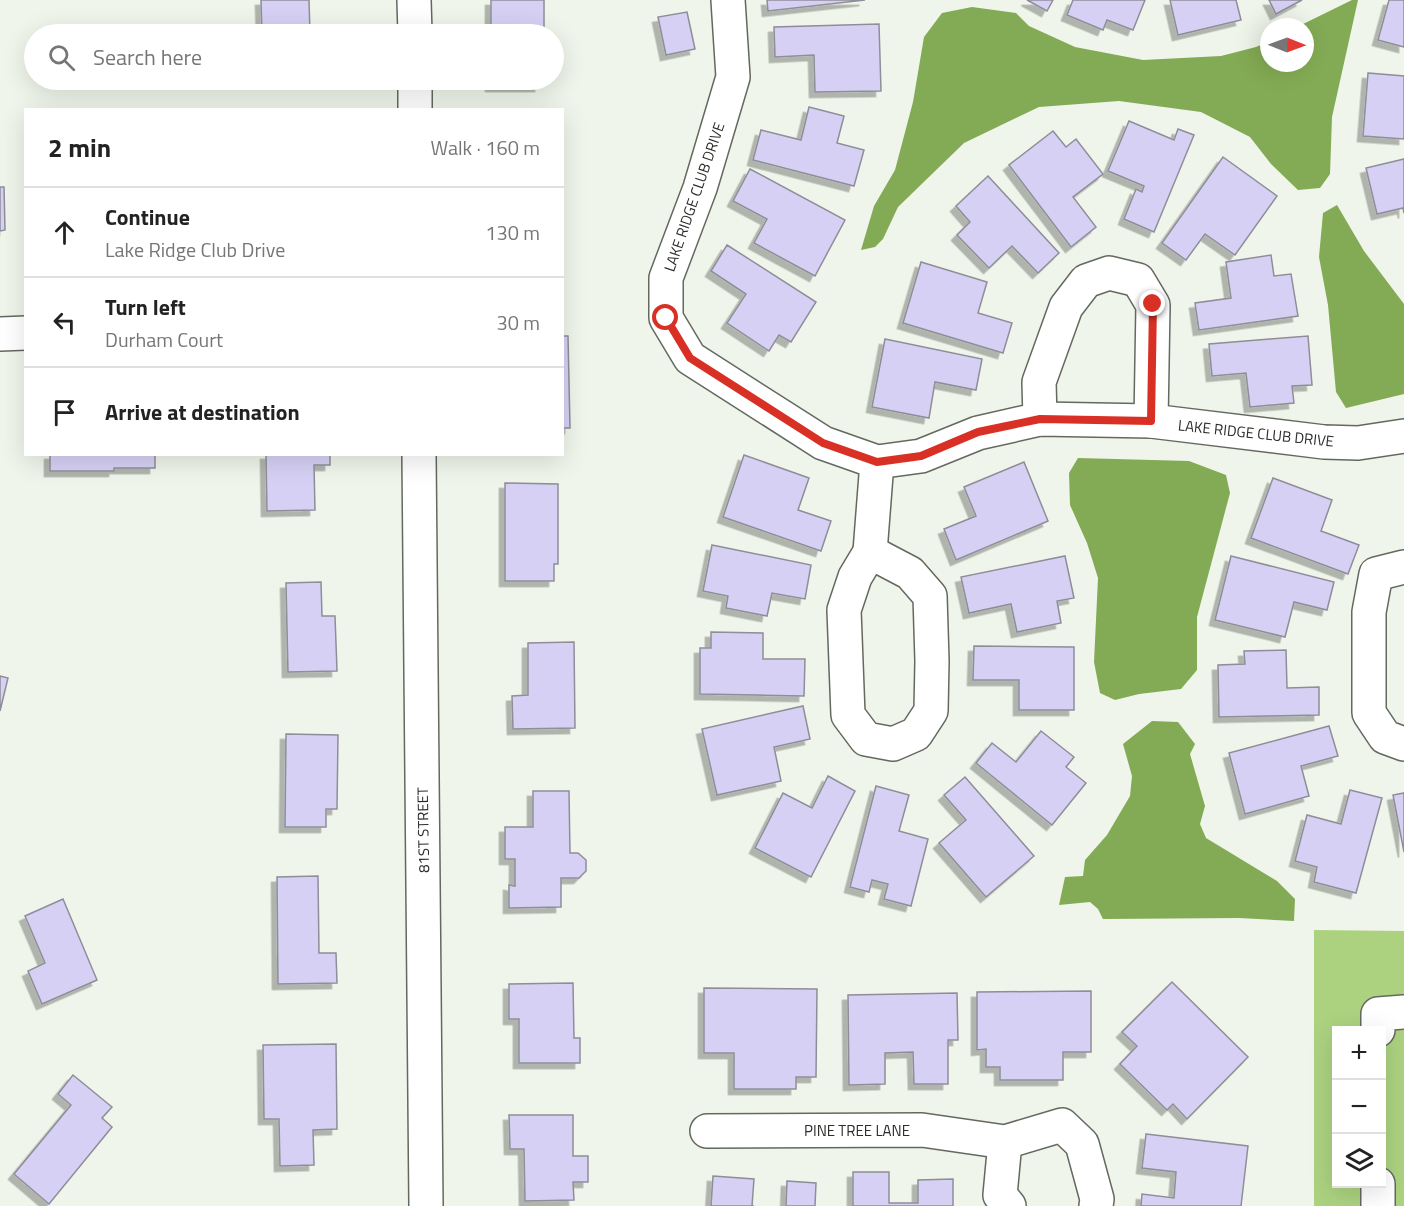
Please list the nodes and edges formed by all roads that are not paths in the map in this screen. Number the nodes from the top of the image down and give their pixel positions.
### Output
1 (414, 0) edge
2 (728, 0) edge
3 (415, 24) edge
4 (415, 90) edge
5 (415, 108) edge
6 (0, 333) edge
7 (24, 333) edge
8 (1040, 419) junction
9 (1151, 421) junction
10 (1404, 436) edge
11 (419, 456) edge
12 (877, 462) junction
13 (870, 552) junction
14 (1404, 567) edge
15 (1404, 744) edge
16 (1404, 1012) edge
17 (1378, 1026) edge
18 (707, 1131) dead end
19 (1005, 1142) junction
20 (1378, 1188) edge
21 (426, 1206) edge
22 (1009, 1206) edge
23 (1096, 1206) edge
24 (1378, 1206) edge

1 - 3 street
2 - 12 street, LAKE RIDGE CLUB DRIVE
4 - 5 street
6 - 7 street
8 - 9 street, LAKE RIDGE CLUB DRIVE
8 - 9 street
8 - 12 street, LAKE RIDGE CLUB DRIVE
9 - 10 street, LAKE RIDGE CLUB DRIVE
11 - 21 street, 81ST STREET
12 - 13 street
13 - 13 street
14 - 15 street
16 - 17 street
18 - 19 street, PINE TREE LANE
19 - 22 street
19 - 23 street, PINE TREE LANE
20 - 24 street

